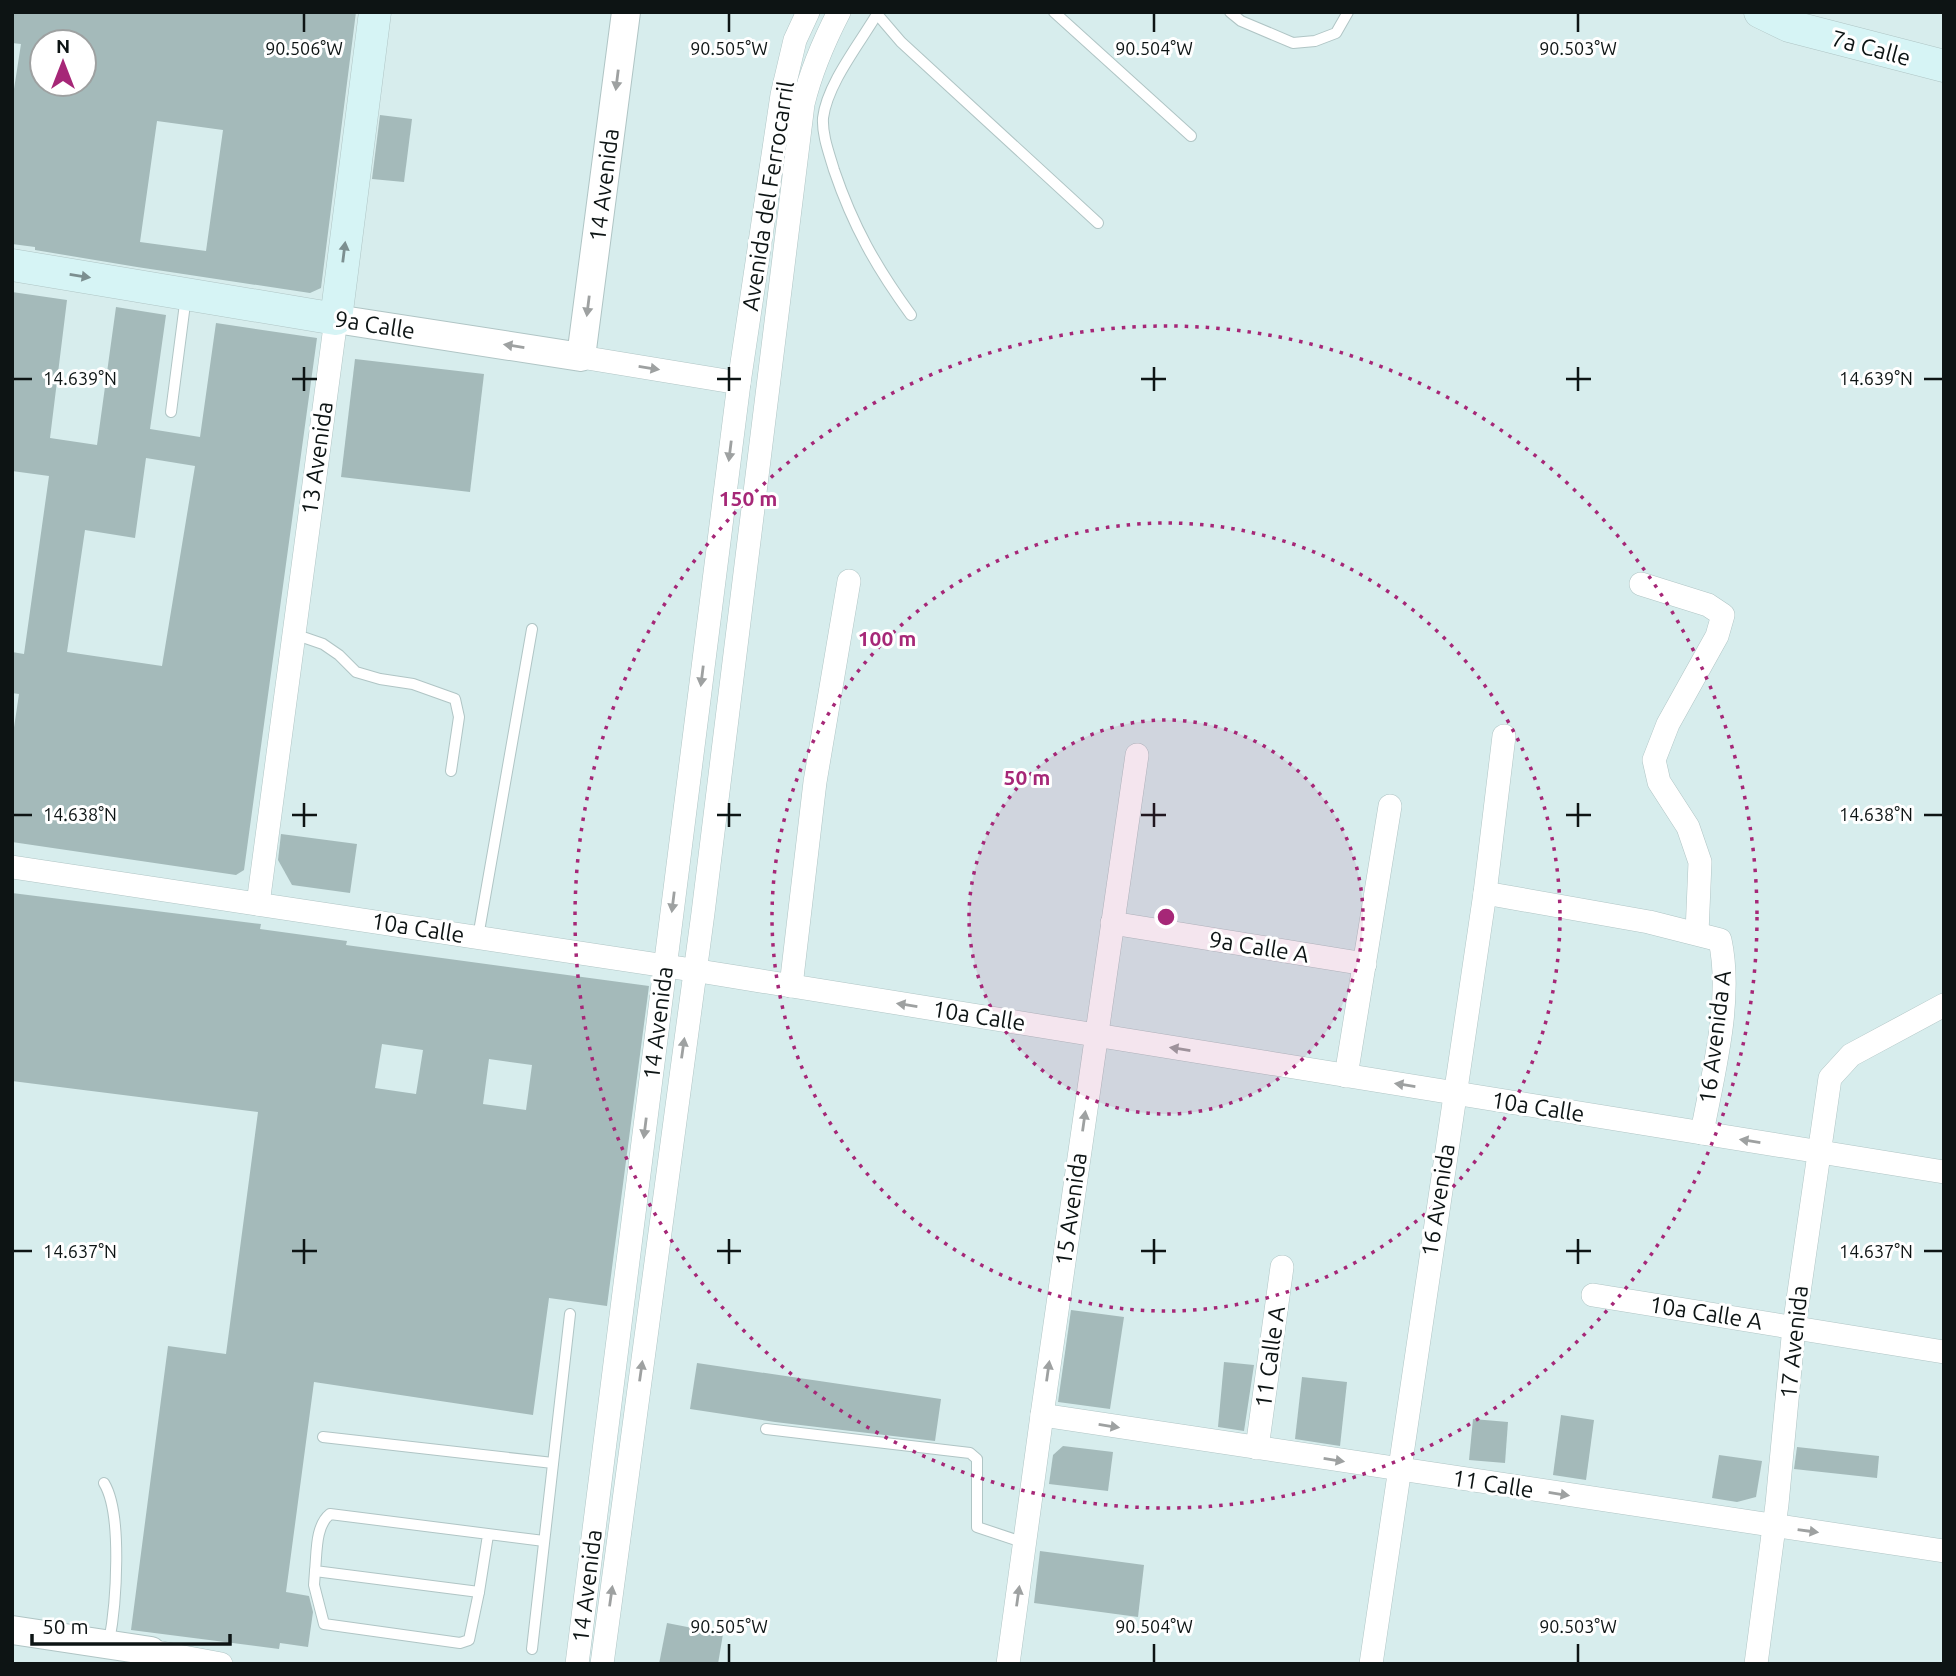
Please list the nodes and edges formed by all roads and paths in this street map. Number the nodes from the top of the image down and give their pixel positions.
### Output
1 (375, 12) edge
2 (626, 12) edge
3 (808, 12) edge
4 (839, 12) edge
5 (1054, 12) edge
6 (1230, 12) edge
7 (1348, 12) edge
8 (1760, 12) edge
9 (878, 13) edge
10 (1944, 66) edge
11 (1191, 136) dead end
12 (1098, 223) dead end
13 (12, 264) edge
14 (187, 293) junction
15 (911, 315) dead end
16 (336, 319) junction
17 (581, 357) junction
18 (739, 383) junction
19 (171, 412) dead end
20 (849, 581) dead end
21 (1641, 584) dead end
22 (531, 629) dead end
23 (294, 634) junction
24 (1504, 736) dead end
25 (1137, 755) dead end
26 (451, 771) dead end
27 (1390, 806) dead end
28 (12, 867) edge
29 (1485, 893) junction
30 (258, 904) junction
31 (1112, 923) junction
32 (1697, 933) junction
33 (478, 937) junction
34 (1365, 964) junction
35 (665, 966) junction
36 (693, 970) junction
37 (791, 986) junction
38 (1944, 1005) edge
39 (1097, 1035) junction
40 (1346, 1076) junction
41 (1454, 1093) junction
42 (1702, 1133) junction
43 (1818, 1152) junction
44 (1944, 1172) edge
45 (1282, 1267) dead end
46 (1593, 1295) dead end
47 (570, 1314) dead end
48 (1794, 1327) junction
49 (1944, 1352) edge
50 (1042, 1415) junction
51 (765, 1429) dead end
52 (323, 1437) dead end
53 (1257, 1448) junction
54 (553, 1463) junction
55 (1398, 1470) junction
56 (104, 1483) dead end
57 (1774, 1526) junction
58 (488, 1535) junction
59 (544, 1541) junction
60 (1025, 1543) junction
61 (1944, 1551) edge
62 (315, 1571) junction
63 (479, 1592) junction
64 (12, 1630) edge
65 (109, 1645) junction
66 (531, 1649) dead end
67 (150, 1658) edge
68 (221, 1664) edge
69 (577, 1664) edge
70 (602, 1664) edge
71 (1008, 1664) edge
72 (1371, 1664) edge
73 (1756, 1664) edge

16 -> 1 main road, 13 Avenida
2 -> 17 street, 14 Avenida
3 - 18 street, Avenida del Ferrocarril
4 - 36 street, 14 Avenida
5 - 11 lane
6 - 7 lane
8 - 10 main road, 7a Calle
9 - 12 lane
9 - 15 lane
13 -> 14 main road, 9a Calle
14 - 16 main road, 9a Calle
14 - 19 lane
17 -> 16 street, 9a Calle
16 - 23 street, 13 Avenida
17 -> 18 street, 9a Calle
18 -> 35 street, 14 Avenida
20 - 37 street
21 - 32 street
22 - 33 lane
23 - 26 lane
23 - 30 street, 13 Avenida
24 - 29 street, 16 Avenida
25 - 31 street, 15 Avenida
27 - 34 street
28 - 30 street, 10a Calle
29 - 32 street
29 - 41 street, 16 Avenida
30 - 33 street, 10a Calle
31 - 34 street, 9a Calle A
31 - 39 street, 15 Avenida
32 - 42 street, 16 Avenida A
33 - 35 street, 10a Calle
34 - 40 street
35 - 36 street, 10a Calle
35 -> 69 street, 14 Avenida
36 - 37 street, 10a Calle
70 -> 36 street, 14 Avenida
39 -> 37 street, 10a Calle
38 - 43 street, 17 Avenida
40 -> 39 street, 10a Calle
50 -> 39 street, 15 Avenida
41 -> 40 street, 10a Calle
41 - 42 street, 10a Calle
41 - 55 street, 16 Avenida
43 -> 42 street, 10a Calle
43 - 44 street, 10a Calle
43 - 48 street, 17 Avenida
45 - 53 street, 11 Calle A
46 - 48 street, 10a Calle A
47 - 54 lane
48 - 49 street, 10a Calle A
48 - 57 street, 17 Avenida
50 -> 53 street, 11 Calle
50 - 60 street, 15 Avenida
51 - 60 lane
52 - 54 lane
53 -> 55 street, 11 Calle
54 - 59 lane
55 -> 57 street, 11 Calle
55 - 72 street, 16 Avenida
56 - 65 lane
57 -> 61 street, 11 Calle
57 - 73 street, 17 Avenida
58 - 59 lane
58 - 62 lane
58 - 63 lane
59 - 66 lane
71 -> 60 street, 15 Avenida
62 - 63 lane
62 - 63 lane
64 - 65 street
65 - 67 street
67 - 68 street

